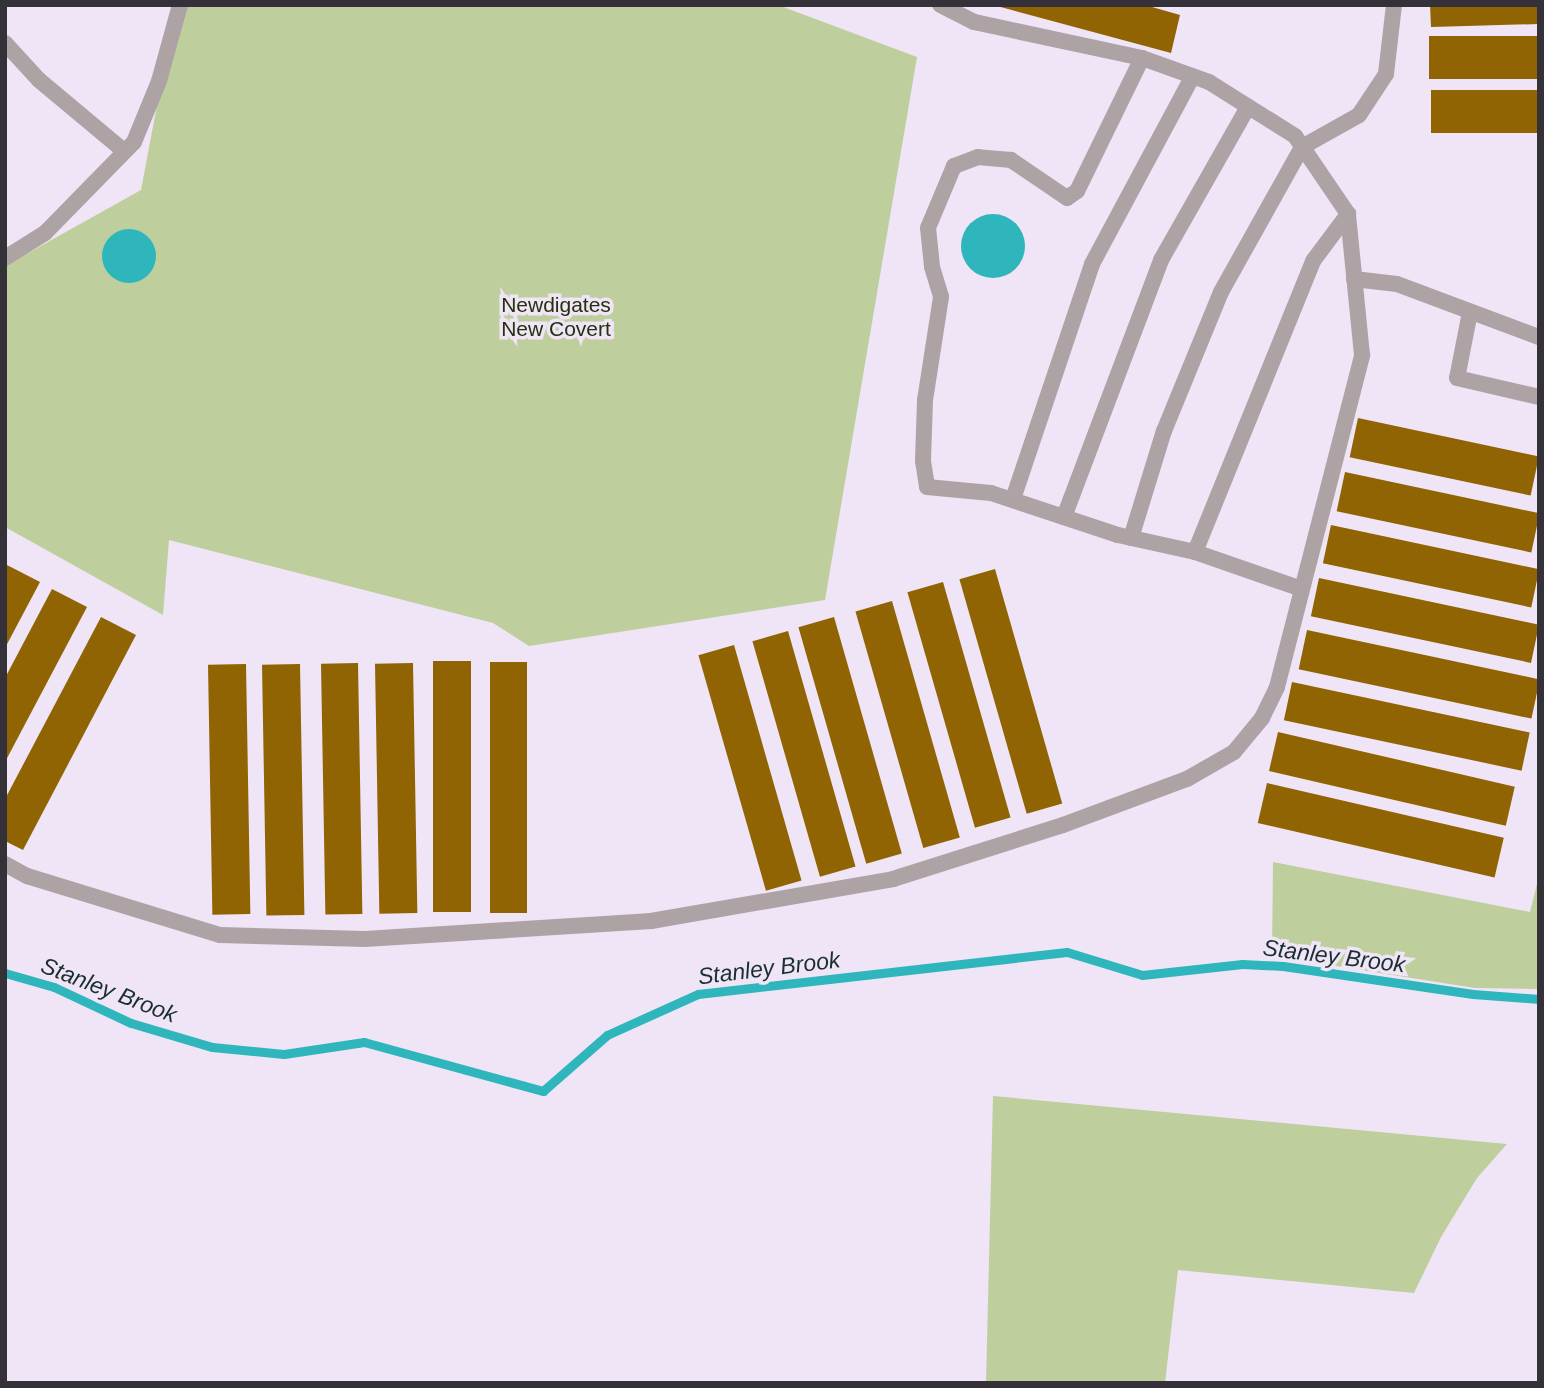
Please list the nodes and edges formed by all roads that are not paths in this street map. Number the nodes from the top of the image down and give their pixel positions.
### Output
1 (180, 5) edge
2 (940, 5) edge
3 (1394, 5) edge
4 (5, 43) edge
5 (1142, 58) junction
6 (1193, 76) junction
7 (1248, 107) junction
8 (1302, 146) junction
9 (124, 151) junction
10 (1348, 214) junction
11 (5, 258) edge
12 (1354, 279) junction
13 (1470, 312) junction
14 (1539, 337) edge
15 (1539, 397) edge
16 (1013, 499) junction
17 (1064, 516) junction
18 (1131, 538) junction
19 (1195, 552) junction
20 (1302, 589) junction
21 (5, 864) edge

1 - 9 lane
2 - 5 lane
3 - 8 lane
4 - 9 lane
5 - 6 lane
5 - 16 lane
6 - 7 lane
6 - 16 lane
7 - 8 lane
7 - 17 lane
8 - 10 lane
8 - 18 lane
9 - 11 lane
10 - 12 lane
10 - 19 lane
12 - 13 lane
12 - 20 lane
13 - 14 lane
13 - 15 lane
16 - 17 lane
17 - 18 lane
18 - 19 lane
19 - 20 lane
20 - 21 lane

